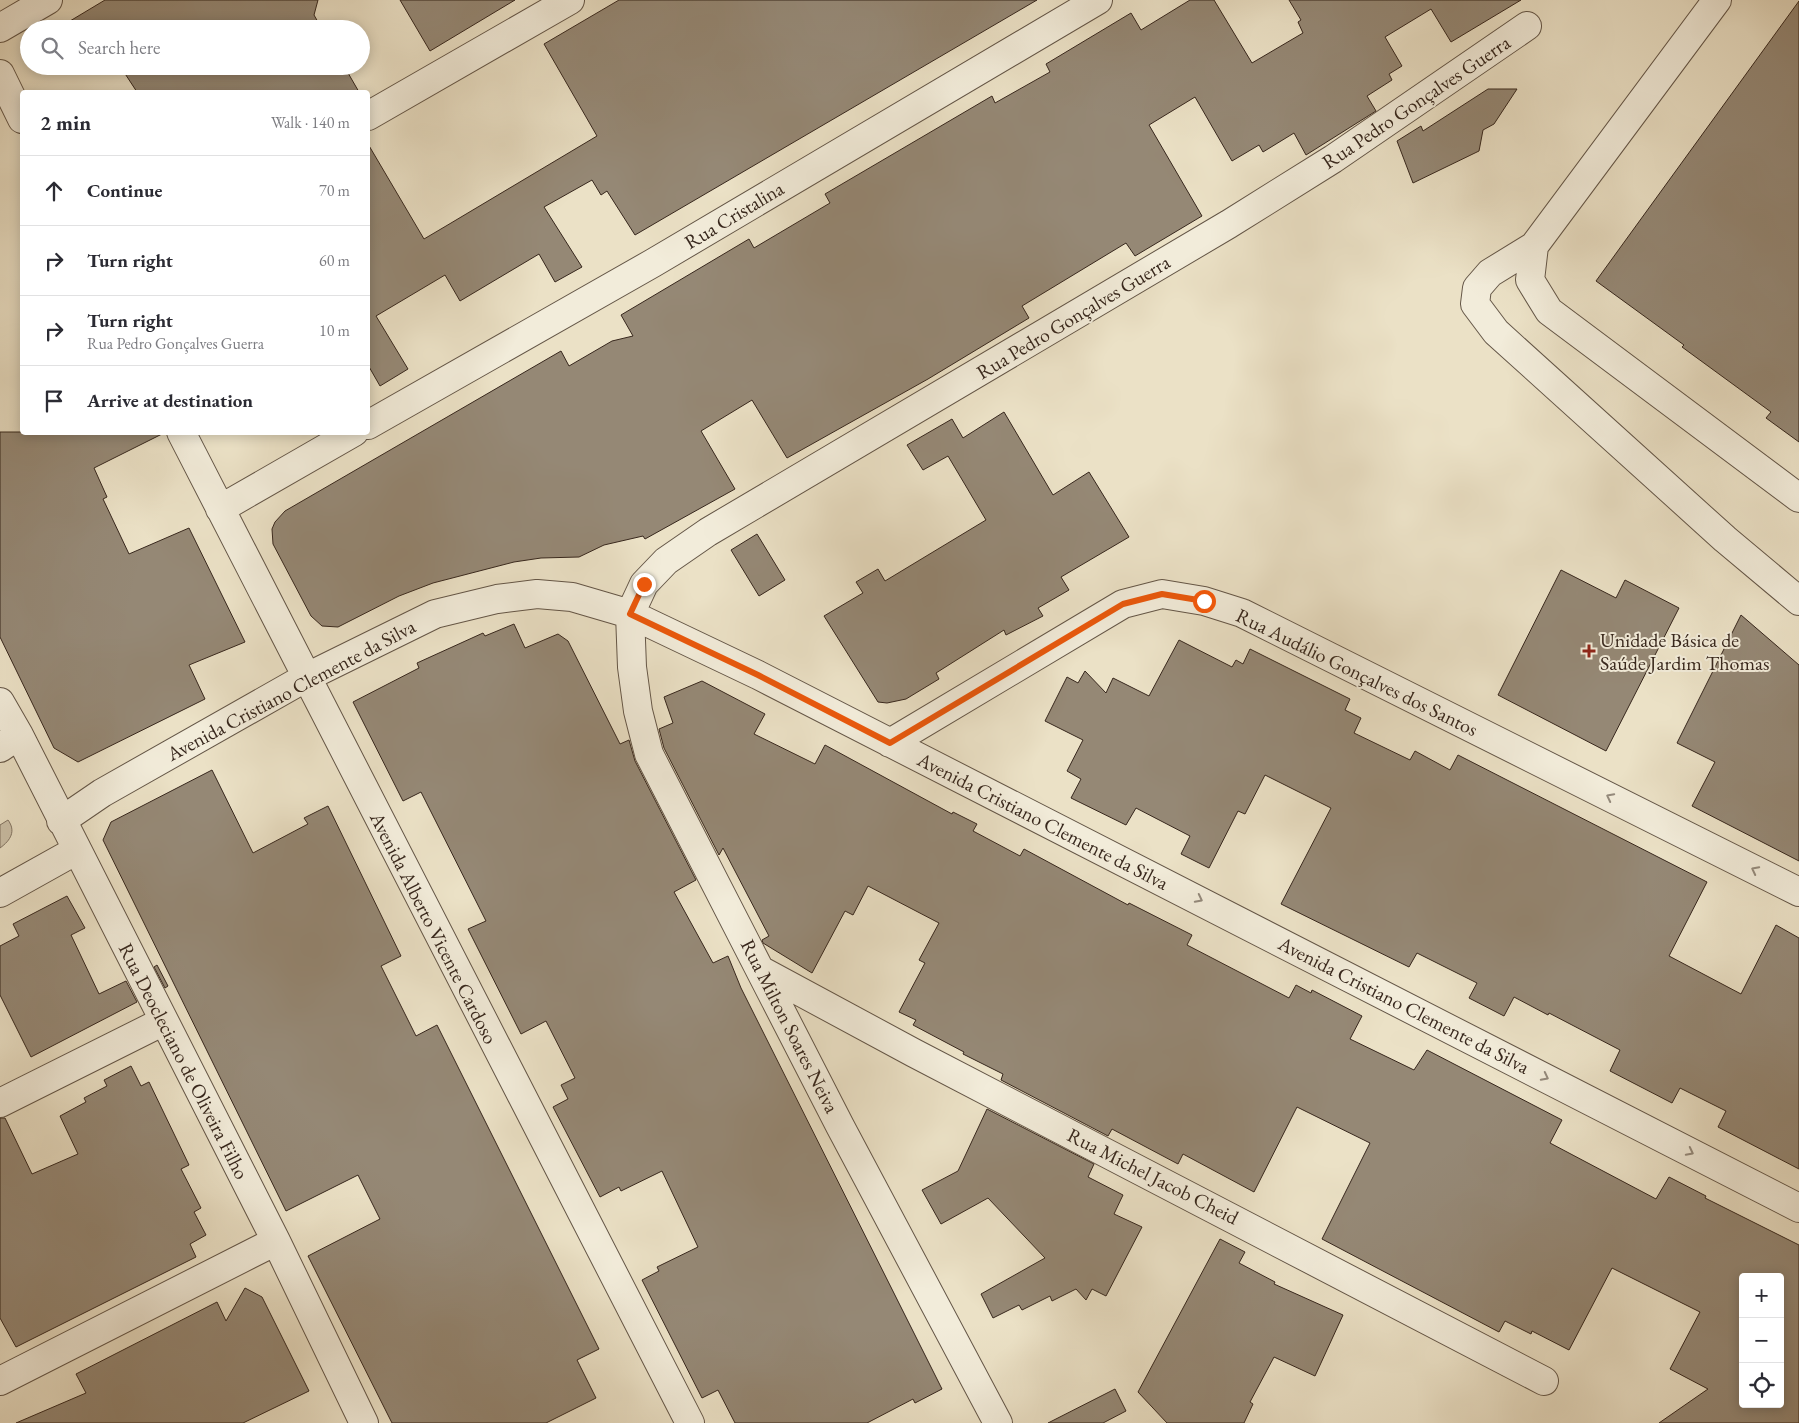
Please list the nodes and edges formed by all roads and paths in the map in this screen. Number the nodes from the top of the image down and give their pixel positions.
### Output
1 (48, 0) edge
2 (570, 0) edge
3 (1098, 0) edge
4 (1716, 0) edge
5 (1527, 26) dead end
6 (0, 28) edge
7 (0, 74) edge
8 (20, 115) edge
9 (370, 115) edge
10 (1534, 246) junction
11 (370, 424) edge
12 (183, 435) edge
13 (349, 435) edge
14 (1799, 498) edge
15 (220, 509) junction
16 (1799, 601) edge
17 (630, 614) junction
18 (305, 678) junction
19 (0, 702) edge
20 (10, 742) edge
21 (890, 743) junction
22 (61, 821) junction
23 (77, 850) junction
24 (1799, 892) edge
25 (0, 893) edge
26 (762, 971) junction
27 (164, 1021) junction
28 (0, 1103) edge
29 (1799, 1208) edge
30 (276, 1241) junction
31 (0, 1381) edge
32 (1544, 1381) dead end
33 (364, 1423) edge
34 (690, 1423) edge
35 (998, 1423) edge

1 - 6 street
2 - 9 street
3 - 11 street, Rua Cristalina
4 - 10 street
5 - 17 street, Rua Pedro Gonçalves Guerra
7 - 8 street
10 - 14 street
10 - 16 street
12 - 15 street, Avenida Alberto Vicente Cardoso
13 - 15 street
15 - 18 street, Avenida Alberto Vicente Cardoso
17 - 18 street, Avenida Cristiano Clemente da Silva
17 - 21 street, Avenida Cristiano Clemente da Silva
17 - 26 street, Rua Milton Soares Neiva
18 - 22 street, Avenida Cristiano Clemente da Silva
18 - 34 street, Avenida Alberto Vicente Cardoso
19 - 20 street, Rua Deocleciano de Oliveira Filho
20 - 22 street, Rua Deocleciano de Oliveira Filho
24 -> 21 street, Rua Audálio Gonçalves dos Santos
21 -> 29 street, Avenida Cristiano Clemente da Silva
22 - 23 street, Rua Deocleciano de Oliveira Filho
23 - 25 street
23 - 27 street, Rua Deocleciano de Oliveira Filho
26 - 32 street, Rua Michel Jacob Cheid
26 - 35 street, Rua Milton Soares Neiva
27 - 28 street
27 - 30 street, Rua Deocleciano de Oliveira Filho
30 - 31 street
30 - 33 street, Rua Deocleciano de Oliveira Filho

